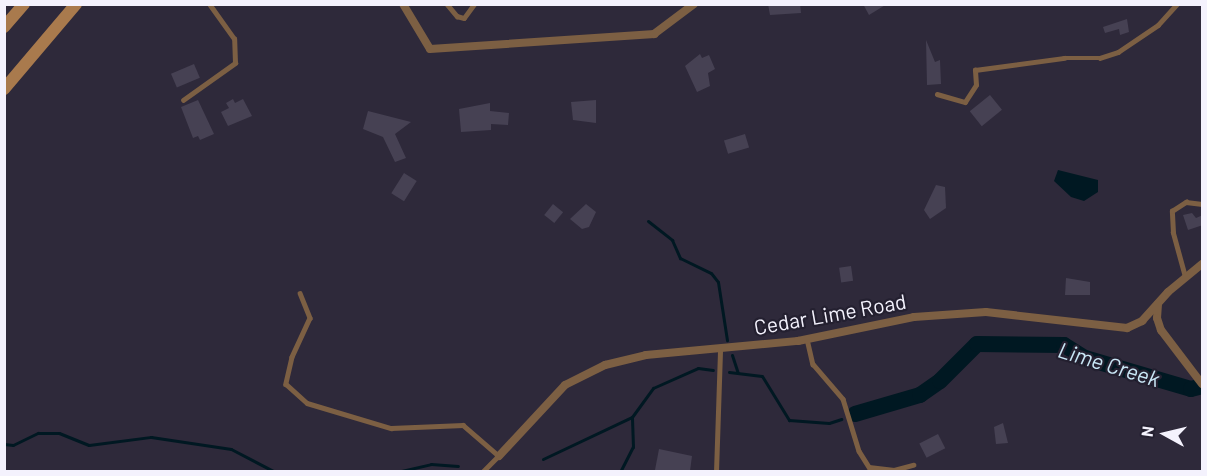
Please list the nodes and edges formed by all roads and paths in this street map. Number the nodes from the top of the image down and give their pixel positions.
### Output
1 (24, 4) edge
2 (76, 4) edge
3 (209, 4) edge
4 (403, 4) edge
5 (447, 4) edge
6 (474, 4) edge
7 (694, 4) edge
8 (1177, 4) edge
9 (4, 27) edge
10 (4, 88) edge
11 (937, 94) dead end
12 (183, 100) dead end
13 (1203, 204) edge
14 (1203, 264) edge
15 (1185, 277) junction
16 (300, 293) dead end
17 (1158, 304) junction
18 (807, 339) junction
19 (720, 349) junction
20 (1201, 382) edge
21 (499, 456) junction
22 (913, 465) dead end
23 (445, 471) edge
24 (462, 471) edge
25 (483, 471) edge
26 (716, 471) edge

1 - 9 main road
2 - 10 main road
3 - 12 lane
4 - 7 street
5 - 6 lane
8 - 11 lane
13 - 15 lane
14 - 15 street, Cedar Lime Road
15 - 17 street, Cedar Lime Road
16 - 21 lane
17 - 18 street, Cedar Lime Road
17 - 20 street
18 - 19 street, Cedar Lime Road
18 - 22 lane
19 - 21 street, Cedar Lime Road
19 - 26 lane
21 - 25 lane
23 - 24 lane

